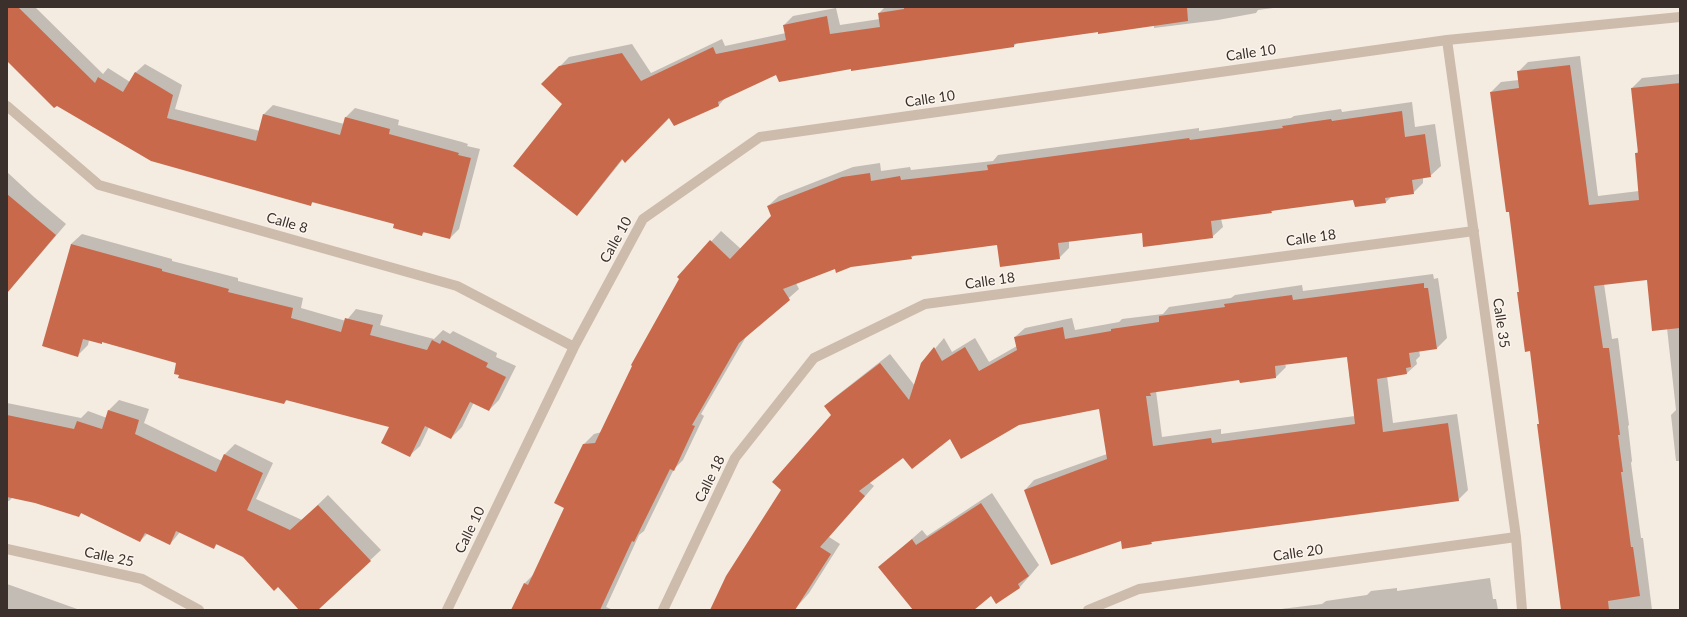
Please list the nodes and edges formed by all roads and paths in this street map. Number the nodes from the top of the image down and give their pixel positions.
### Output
1 (1680, 17) edge
2 (1447, 40) junction
3 (7, 106) edge
4 (1474, 231) junction
5 (574, 347) junction
6 (1516, 537) junction
7 (7, 549) edge
8 (199, 610) edge
9 (447, 610) edge
10 (663, 610) edge
11 (1088, 610) edge
12 (1522, 610) edge

1 - 2 street, Calle 10
2 - 4 street, Calle 35
2 - 5 street, Calle 10
3 - 5 street, Calle 8
4 - 6 street, Calle 35
4 - 10 street, Calle 18
5 - 9 street, Calle 10
6 - 11 street, Calle 20
6 - 12 street, Calle 35
7 - 8 street, Calle 25

